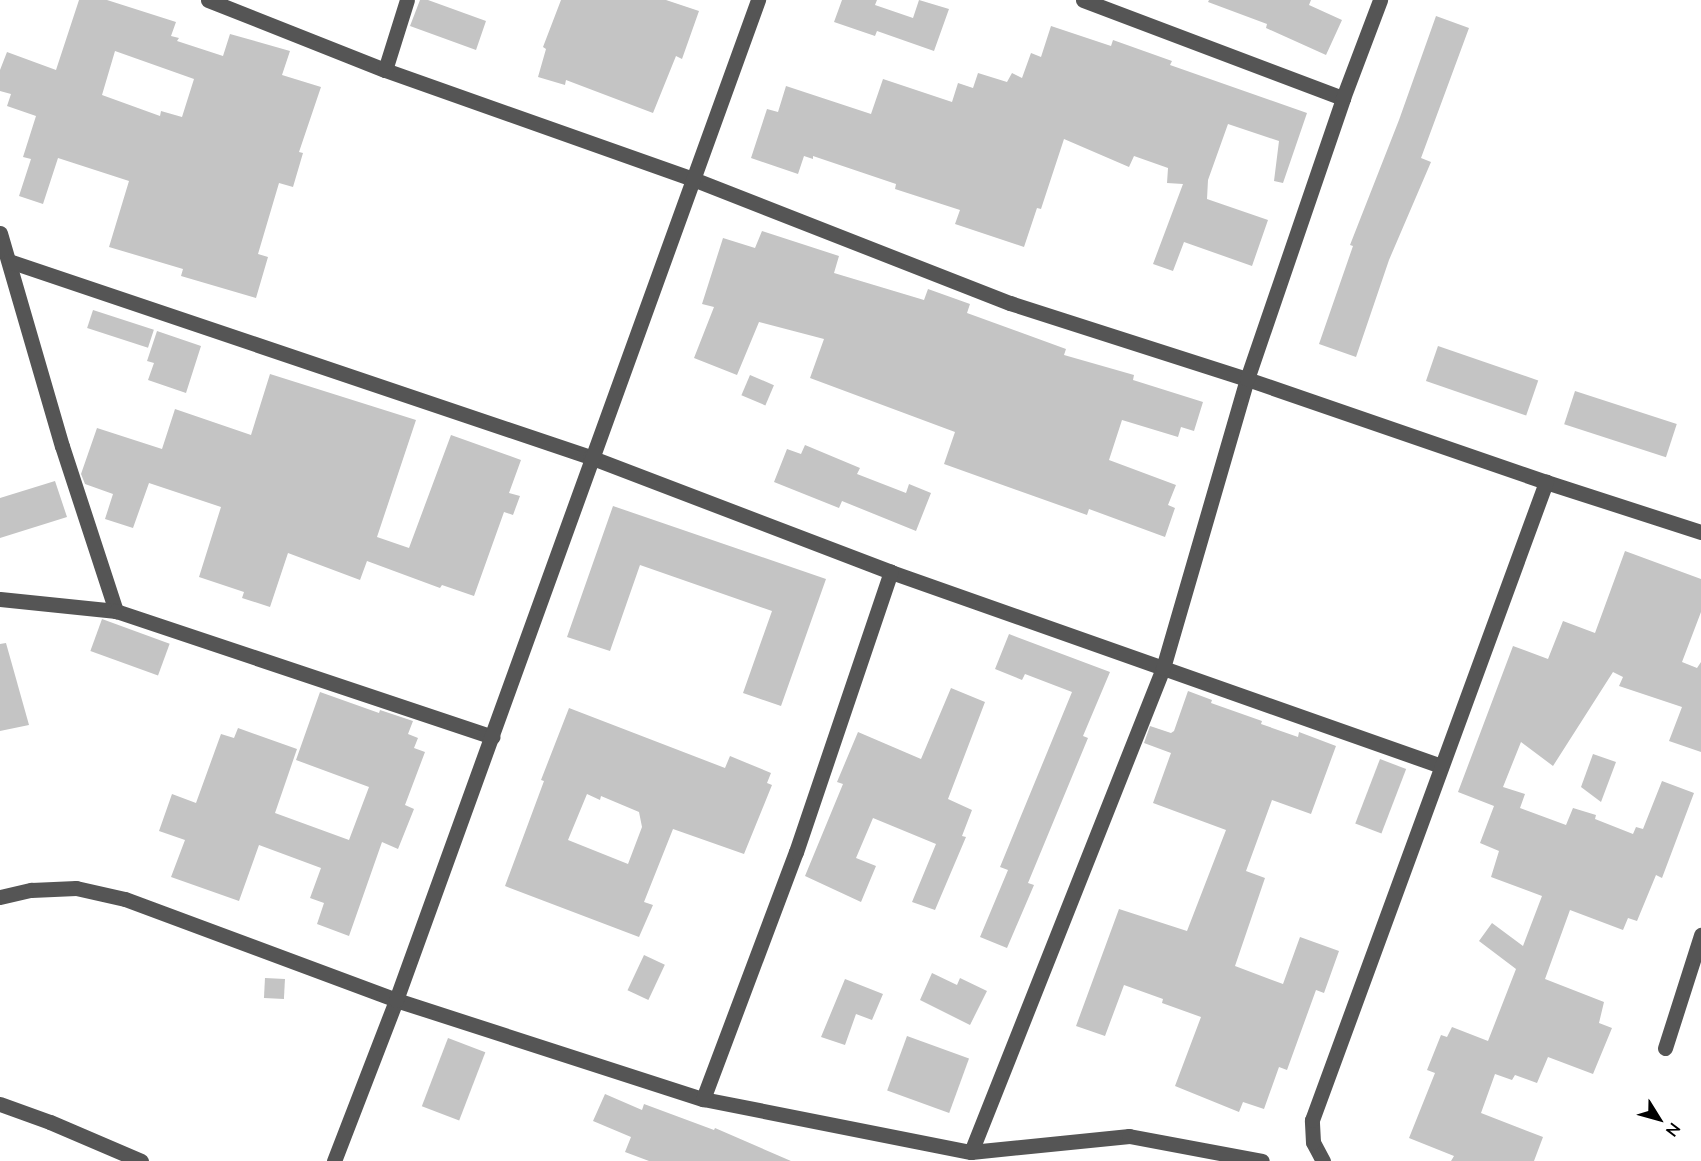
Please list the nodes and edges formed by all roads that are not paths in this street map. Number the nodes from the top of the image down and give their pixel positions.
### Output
1 (208, 0) edge
2 (407, 0) edge
3 (758, 0) edge
4 (1083, 0) edge
5 (1380, 0) edge
6 (385, 69) junction
7 (1343, 98) junction
8 (693, 179) junction
9 (0, 233) edge
10 (9, 261) junction
11 (1247, 379) junction
12 (590, 458) junction
13 (1546, 482) junction
14 (1701, 532) edge
15 (891, 572) junction
16 (0, 599) edge
17 (116, 611) junction
18 (1163, 668) junction
19 (492, 737) junction
20 (1441, 766) junction
21 (0, 897) edge
22 (1701, 935) edge
23 (396, 1000) junction
24 (1665, 1048) dead end
25 (703, 1099) junction
26 (0, 1104) edge
27 (971, 1152) junction
28 (141, 1161) edge
29 (334, 1161) edge
30 (1262, 1161) edge
31 (1323, 1161) edge

1 - 6 street
2 - 6 street
3 - 8 street
4 - 7 street
5 - 7 street
6 - 8 street
7 - 11 street
8 - 11 street
8 - 12 street
9 - 10 street
10 - 12 street
10 - 17 street
11 - 13 street
11 - 18 street
12 - 15 street
12 - 19 street
13 - 14 street
13 - 20 street
15 - 18 street
15 - 25 street
16 - 17 street
17 - 19 street
18 - 20 street
18 - 27 street
19 - 23 street
20 - 31 street
21 - 23 street
22 - 24 street
23 - 25 street
23 - 29 street
25 - 27 street
26 - 28 street
27 - 30 street

